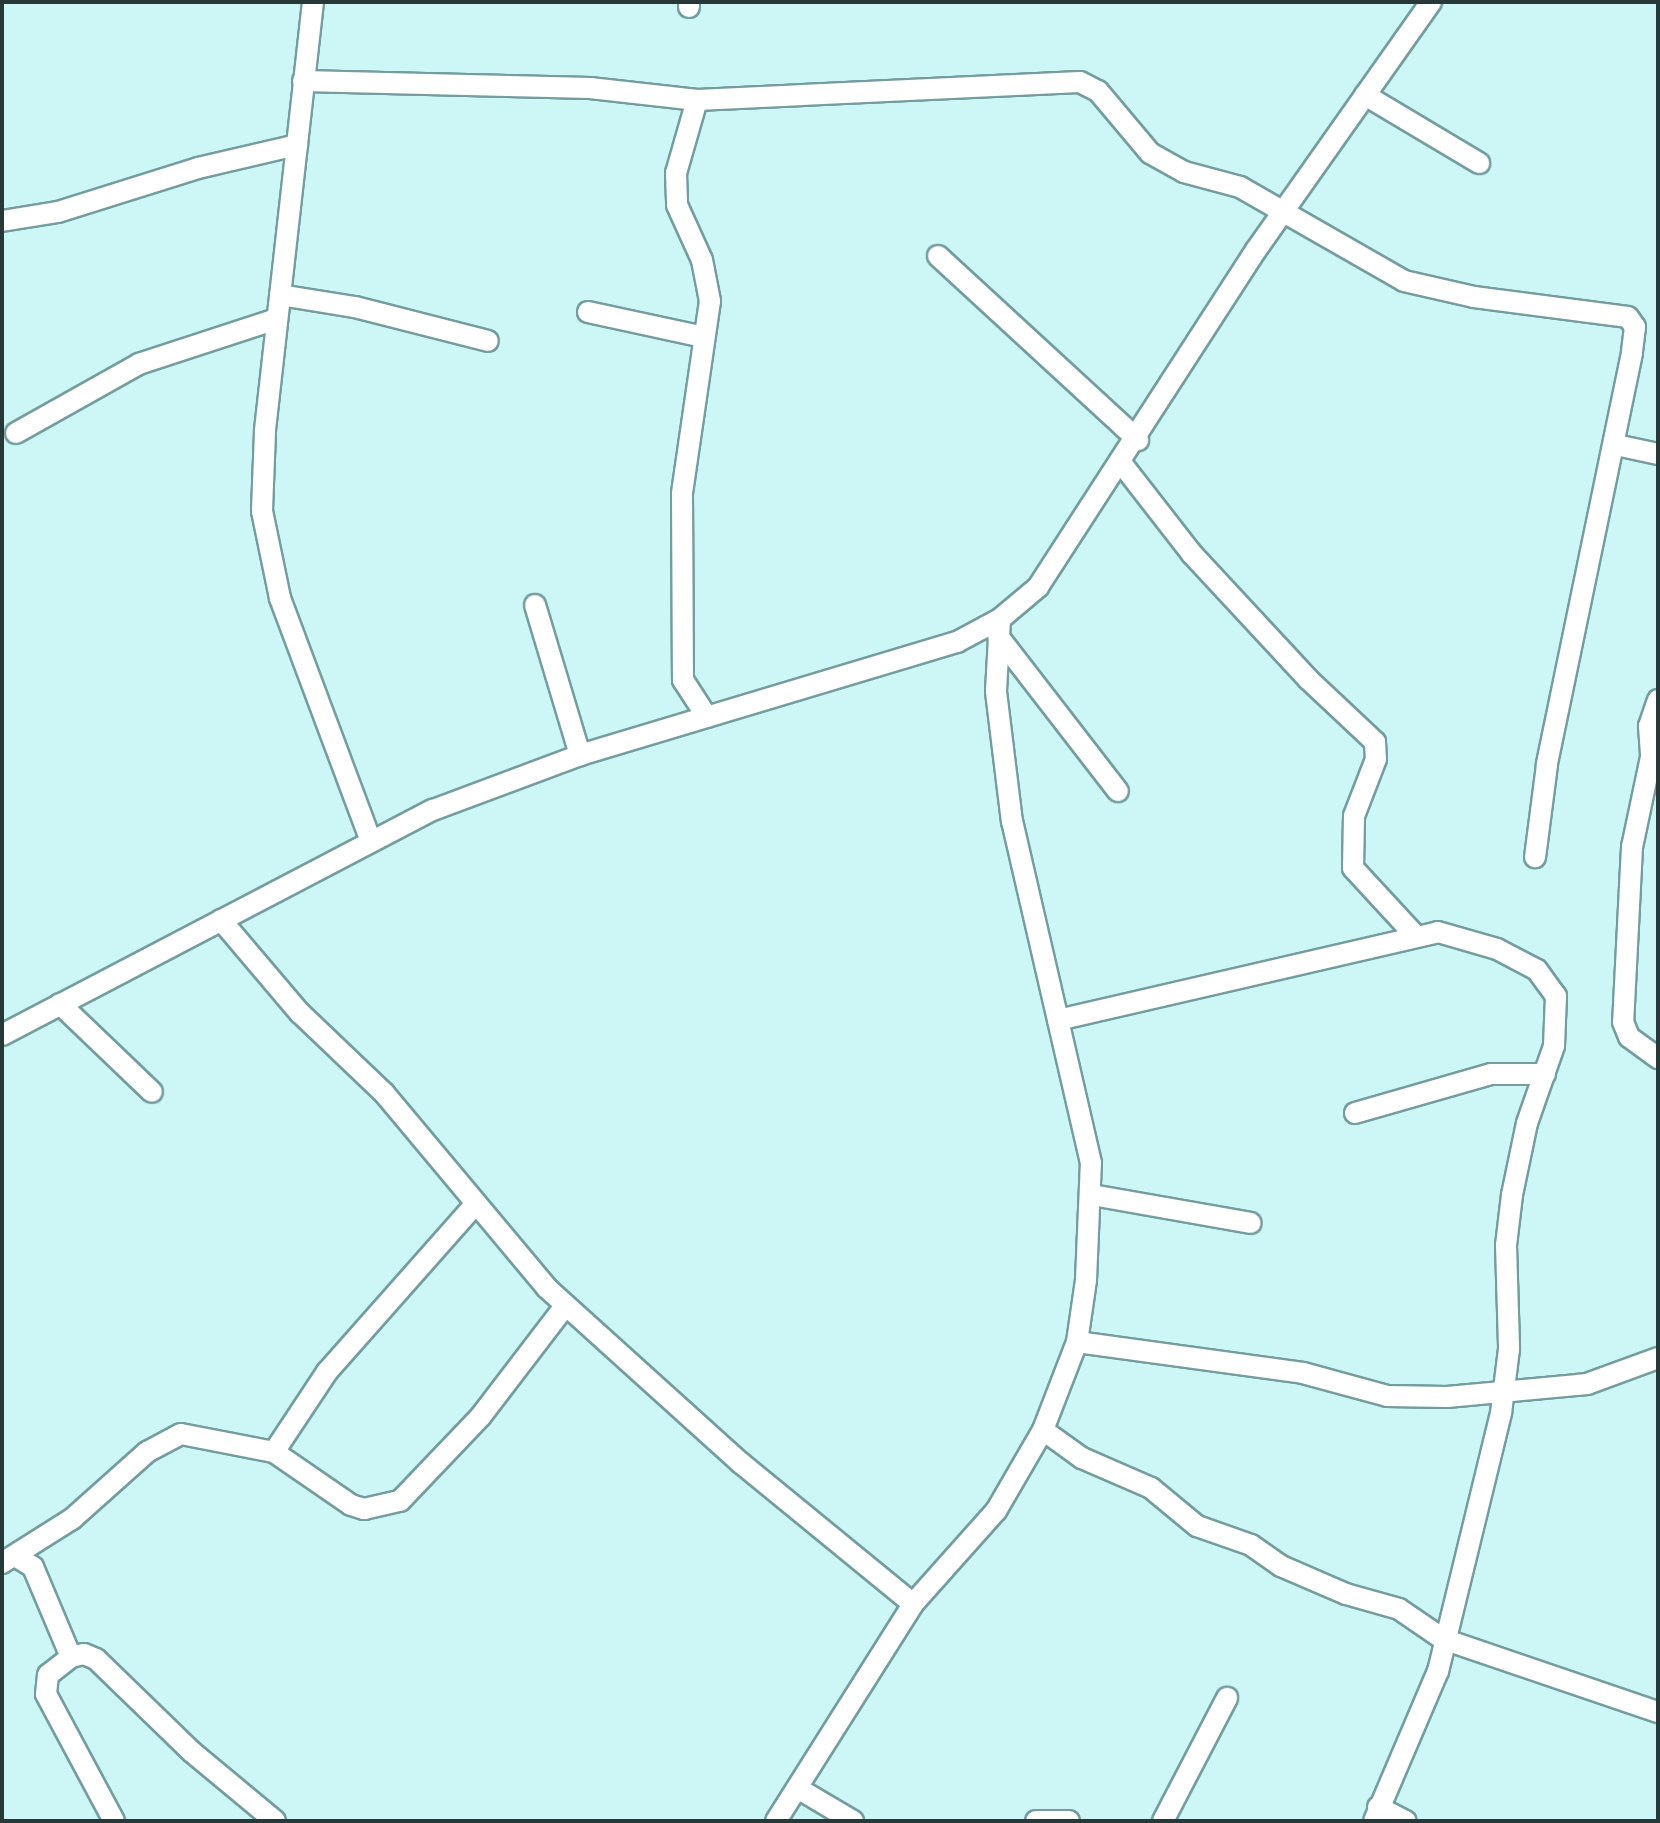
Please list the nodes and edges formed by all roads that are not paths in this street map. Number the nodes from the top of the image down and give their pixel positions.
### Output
1 (313, 2) edge
2 (1431, 2) edge
3 (303, 81) junction
4 (1365, 95) junction
5 (697, 100) junction
6 (297, 145) junction
7 (1479, 163) dead end
8 (1282, 212) junction
9 (2, 221) edge
10 (938, 256) dead end
11 (280, 295) junction
12 (588, 312) dead end
13 (277, 319) junction
14 (704, 337) junction
15 (488, 341) dead end
16 (16, 433) dead end
17 (1138, 440) junction
18 (1616, 445) junction
19 (1658, 454) edge
20 (1122, 464) junction
21 (535, 605) dead end
22 (999, 628) junction
23 (1658, 700) edge
24 (707, 717) junction
25 (1654, 741) edge
26 (580, 755) junction
27 (1118, 791) dead end
28 (371, 841) junction
29 (1535, 857) dead end
30 (221, 920) junction
31 (1414, 934) junction
32 (60, 1004) junction
33 (1058, 1020) junction
34 (2, 1035) edge
35 (1658, 1058) edge
36 (1545, 1074) junction
37 (152, 1092) dead end
38 (1355, 1113) dead end
39 (1092, 1195) junction
40 (474, 1206) junction
41 (1251, 1223) dead end
42 (565, 1306) junction
43 (1077, 1342) junction
44 (1658, 1358) edge
45 (1506, 1388) junction
46 (1043, 1430) junction
47 (274, 1452) junction
48 (9, 1560) edge
49 (913, 1604) junction
50 (1443, 1639) junction
51 (71, 1657) junction
52 (1227, 1698) dead end
53 (1658, 1712) edge
54 (799, 1789) junction
55 (1376, 1814) edge
56 (114, 1821) edge
57 (275, 1821) edge
58 (776, 1821) edge
59 (853, 1821) edge
60 (1036, 1821) edge
61 (1069, 1821) edge
62 (1163, 1821) edge
63 (1406, 1821) edge

1 - 3 street
2 - 4 street
3 - 5 street
3 - 6 street
4 - 7 street
4 - 8 street
5 - 8 street
5 - 14 street
6 - 9 street
6 - 11 street
8 - 17 street
8 - 18 street
10 - 17 street
11 - 13 street
11 - 15 street
12 - 14 street
13 - 16 street
13 - 28 street
14 - 24 street
17 - 20 street
18 - 19 street
18 - 29 street
20 - 22 street
20 - 31 street
21 - 26 street
22 - 24 street
22 - 27 street
22 - 33 street
23 - 25 street
24 - 26 street
25 - 35 street
26 - 28 street
28 - 30 street
30 - 32 street
30 - 40 street
31 - 33 street
31 - 36 street
32 - 34 street
32 - 37 street
33 - 39 street
36 - 38 street
36 - 45 street
39 - 41 street
39 - 43 street
40 - 42 street
40 - 47 street
42 - 47 street
42 - 49 street
43 - 45 street
43 - 46 street
44 - 45 street
45 - 50 street
46 - 49 street
46 - 50 street
47 - 48 street
48 - 51 street
49 - 54 street
50 - 53 street
50 - 55 street
51 - 56 street
51 - 57 street
52 - 62 street
54 - 58 street
54 - 59 street
55 - 63 street
60 - 61 street

